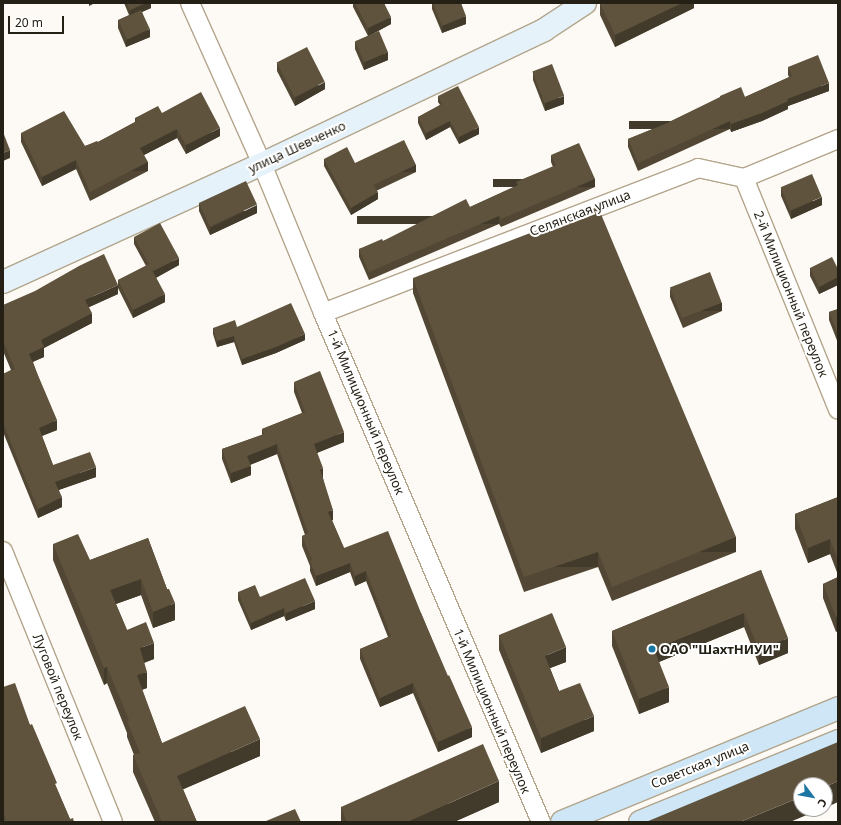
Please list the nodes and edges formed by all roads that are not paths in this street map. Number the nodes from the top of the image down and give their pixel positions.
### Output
1 (190, 3) edge
2 (585, 3) edge
3 (838, 139) edge
4 (262, 164) junction
5 (744, 178) junction
6 (3, 282) edge
7 (323, 313) junction
8 (838, 410) edge
9 (3, 551) edge
10 (838, 708) edge
11 (838, 741) edge
12 (113, 822) edge
13 (541, 822) edge
14 (562, 822) edge
15 (640, 822) edge

1 - 4 street, 1-й Милиционный переулок
2 - 4 street, улица Шевченко
3 - 5 street
4 - 6 street, улица Шевченко
4 - 7 street, 1-й Милиционный переулок
5 - 7 street, Селянская улица
5 - 8 street, 2-й Милиционный переулок
7 - 13 street, 1-й Милиционный переулок
9 - 12 street, Луговой переулок
10 - 14 main road, Советская улица
11 - 15 main road

